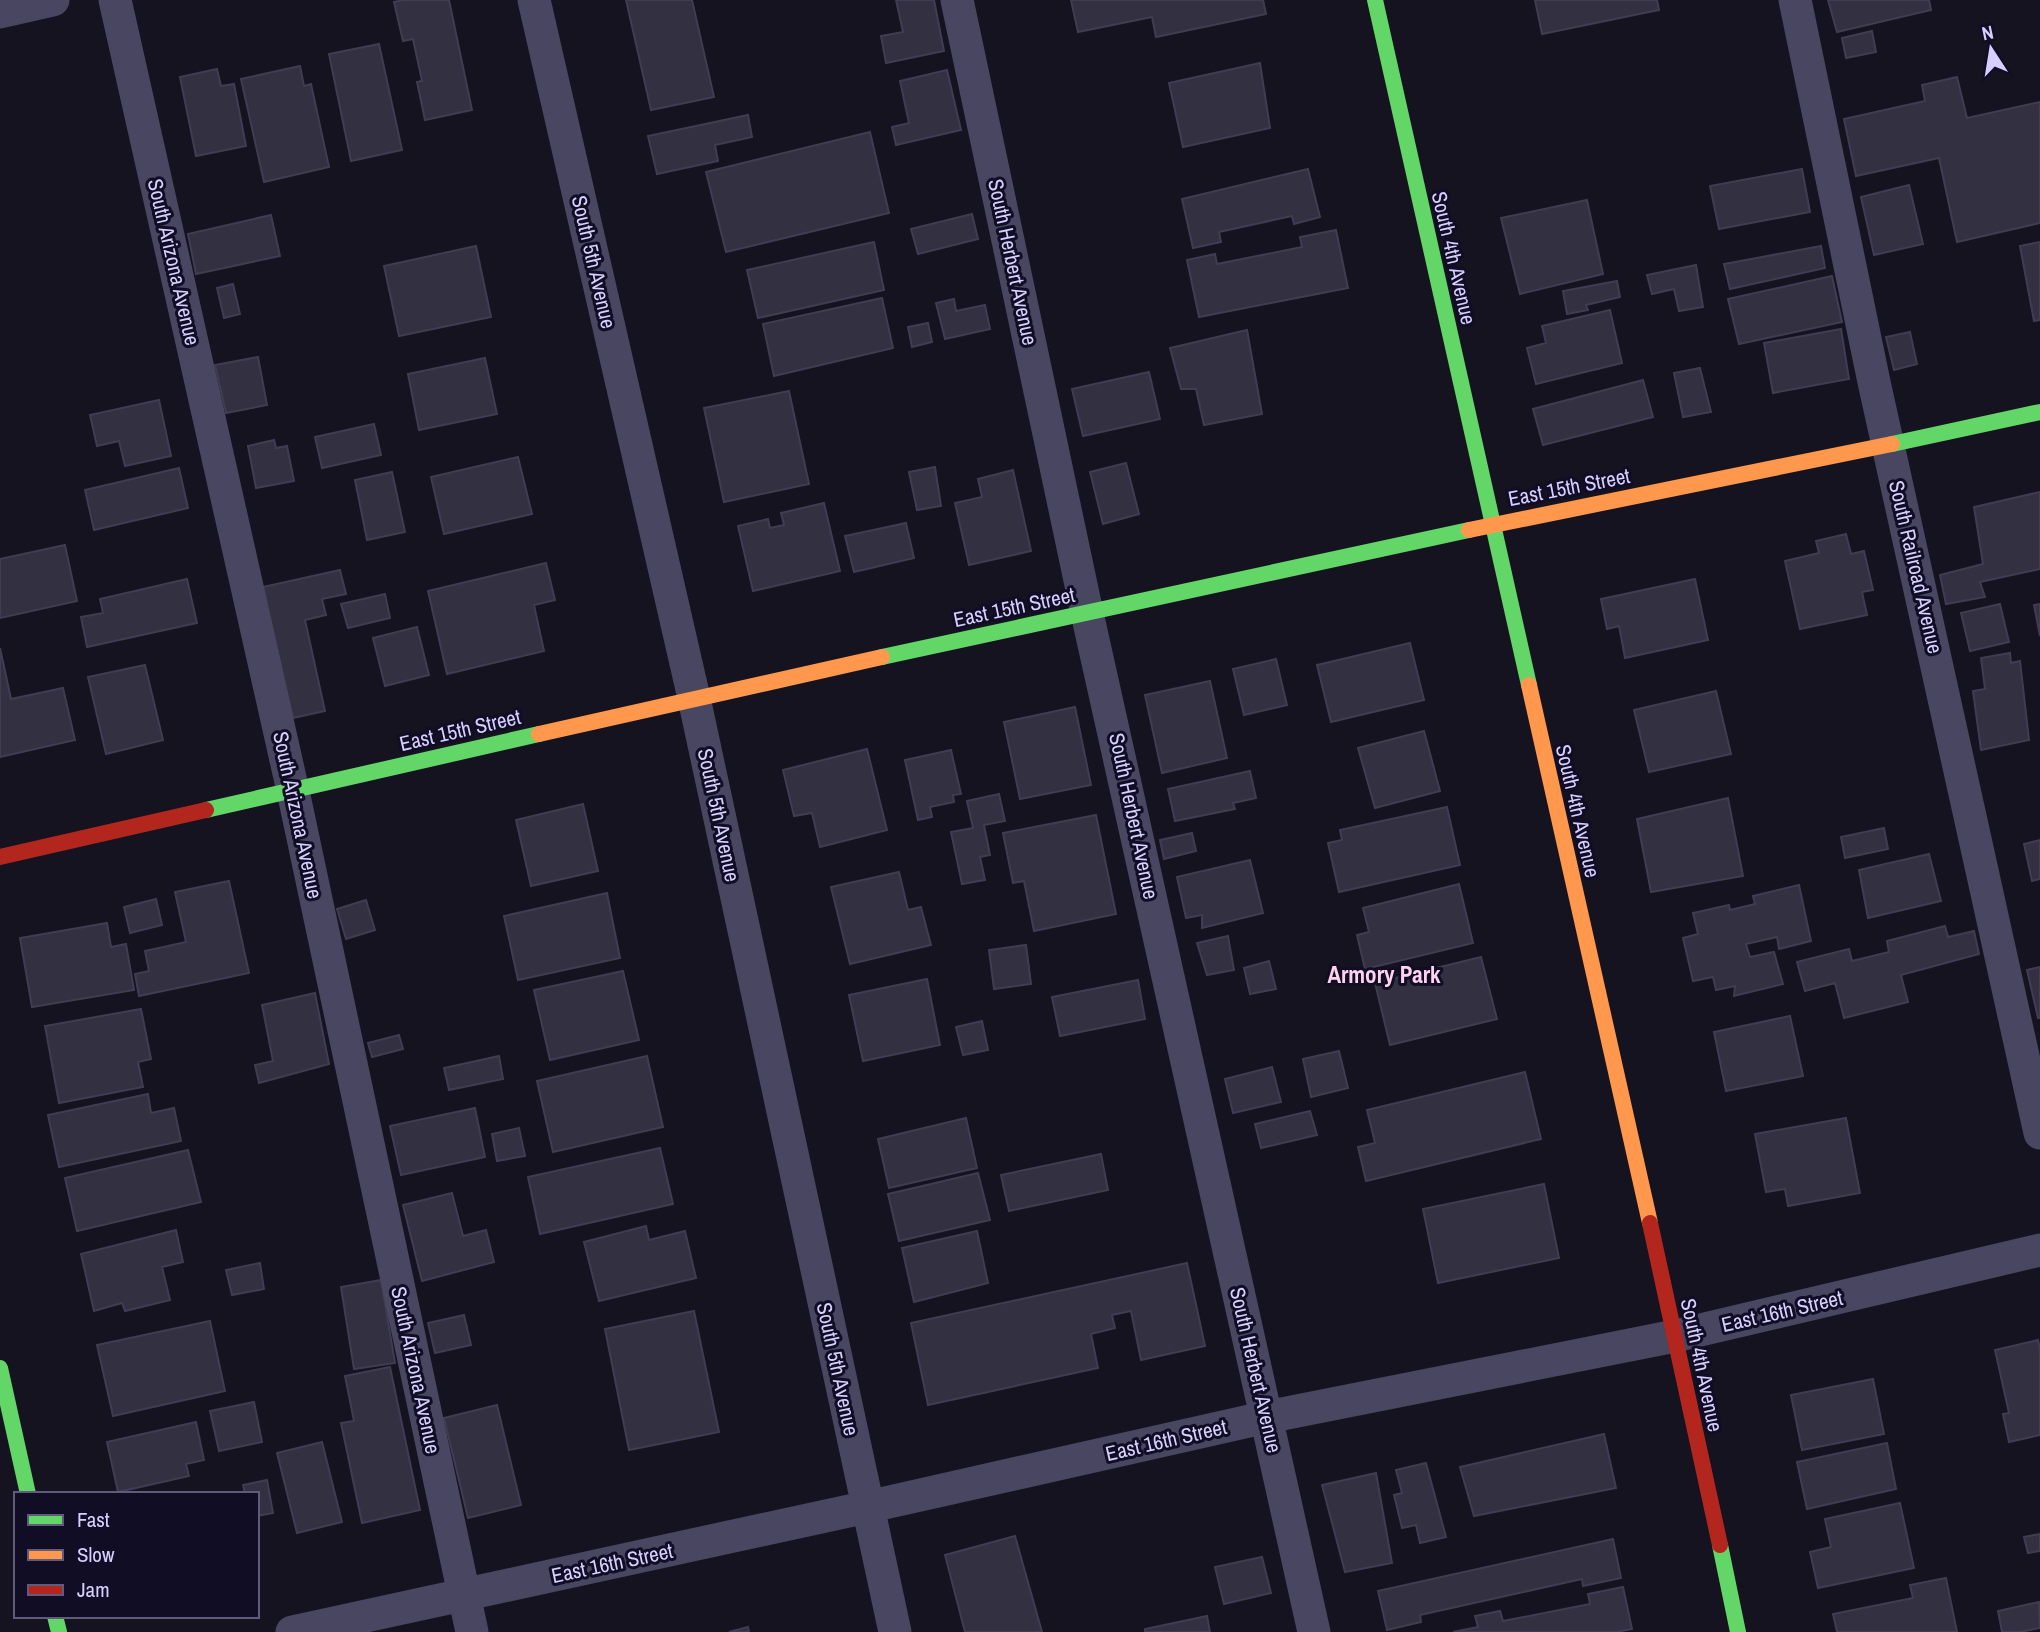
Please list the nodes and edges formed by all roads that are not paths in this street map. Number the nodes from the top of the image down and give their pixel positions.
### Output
1 (53, 0) edge
2 (115, 0) edge
3 (534, 0) edge
4 (957, 0) edge
5 (1375, 0) edge
6 (1795, 0) edge
7 (0, 12) edge
8 (2040, 412) edge
9 (1888, 445) junction
10 (1492, 524) junction
11 (1087, 613) junction
12 (694, 698) junction
13 (293, 791) junction
14 (0, 857) edge
15 (2040, 1133) edge
16 (2040, 1250) edge
17 (1675, 1336) junction
18 (0, 1367) edge
19 (1267, 1417) junction
20 (28, 1492) edge
21 (867, 1507) junction
22 (464, 1595) junction
23 (292, 1632) edge
24 (472, 1632) edge
25 (895, 1632) edge
26 (1314, 1632) edge
27 (1738, 1632) edge

1 - 7 street
2 - 13 street, South Arizona Avenue
3 - 12 street, South 5th Avenue
4 - 11 street, South Herbert Avenue
5 - 10 street, South 4th Avenue
6 - 9 street, South Railroad Avenue
8 - 9 street, East 15th Street
9 - 10 street, East 15th Street
9 - 15 street, South Railroad Avenue
10 - 11 street, East 15th Street
10 - 17 street, South 4th Avenue
11 - 12 street, East 15th Street
11 - 19 street, South Herbert Avenue
12 - 13 street, East 15th Street
12 - 21 street, South 5th Avenue
13 - 14 street, East 15th Street
13 - 22 street, South Arizona Avenue
16 - 17 street, East 16th Street
17 - 19 street, East 16th Street
17 - 27 street, South 4th Avenue
18 - 20 street
19 - 21 street, East 16th Street
19 - 26 street, South Herbert Avenue
21 - 22 street, East 16th Street
21 - 25 street, South 5th Avenue
22 - 23 street, East 16th Street
22 - 24 street, South Arizona Avenue

